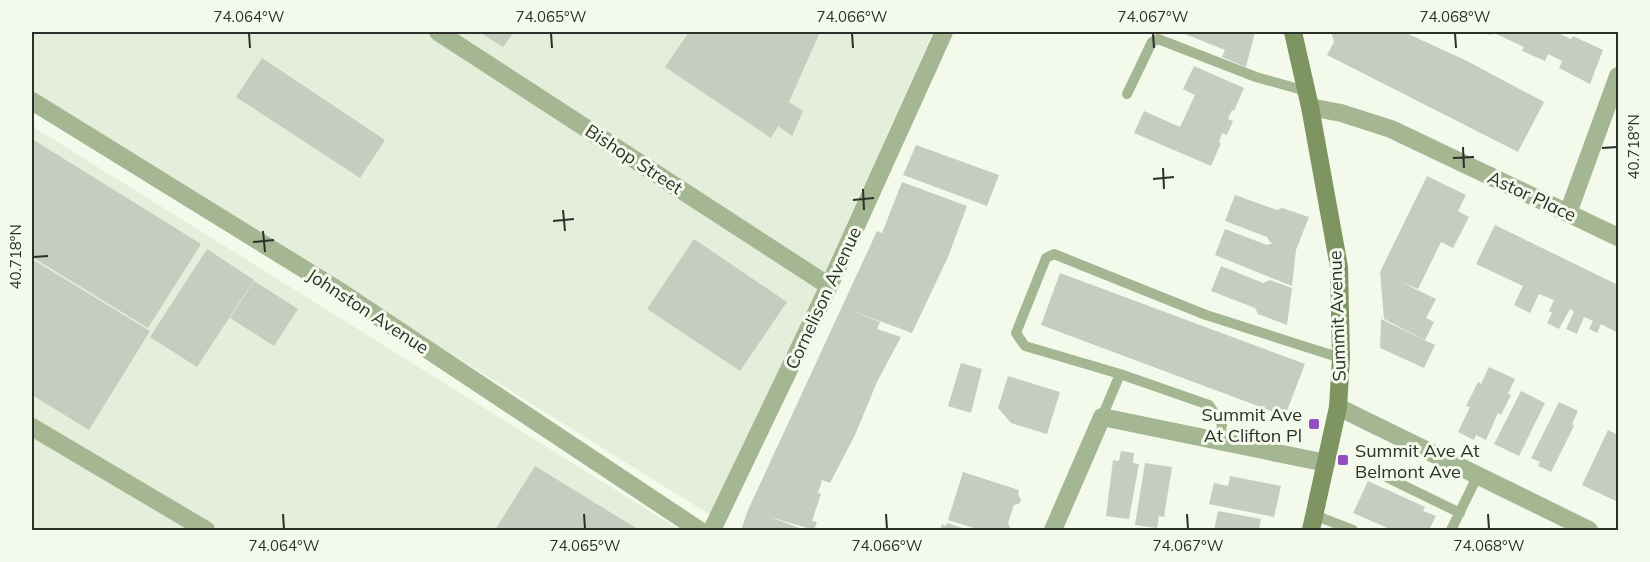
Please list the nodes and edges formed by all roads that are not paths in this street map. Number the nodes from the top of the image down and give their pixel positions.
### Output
1 (438, 32) edge
2 (944, 32) edge
3 (1293, 32) edge
4 (1618, 76) edge
5 (1127, 94) dead end
6 (1308, 99) junction
7 (32, 101) edge
8 (1568, 213) junction
9 (1618, 237) edge
10 (829, 286) junction
11 (1341, 358) junction
12 (1120, 375) junction
13 (1338, 407) junction
14 (1102, 417) junction
15 (32, 427) edge
16 (1220, 441) junction
17 (1326, 463) junction
18 (1376, 472) dead end
19 (1478, 475) junction
20 (1460, 513) junction
21 (1313, 523) edge
22 (206, 531) edge
23 (699, 531) edge
24 (712, 531) edge
25 (1053, 531) edge
26 (1353, 531) edge
27 (1451, 531) edge
28 (1589, 531) edge

1 - 10 street, Bishop Street
2 - 10 street, Cornelison Avenue
3 - 6 main road, Summit Avenue
4 - 8 street
5 - 6 lane
6 - 8 street, Astor Place
6 - 11 main road, Summit Avenue
7 - 23 street, Johnston Avenue
8 - 9 street, Astor Place
10 - 24 street, Cornelison Avenue
11 - 12 lane
11 - 13 main road, Summit Avenue
12 - 14 lane
12 - 16 lane
13 - 17 main road, Summit Avenue
13 - 19 street
14 - 16 street
14 - 25 street
15 - 22 street
16 - 17 street
17 - 21 main road, Summit Avenue
18 - 20 lane
19 - 20 lane
19 - 28 street
20 - 27 lane
21 - 26 lane

